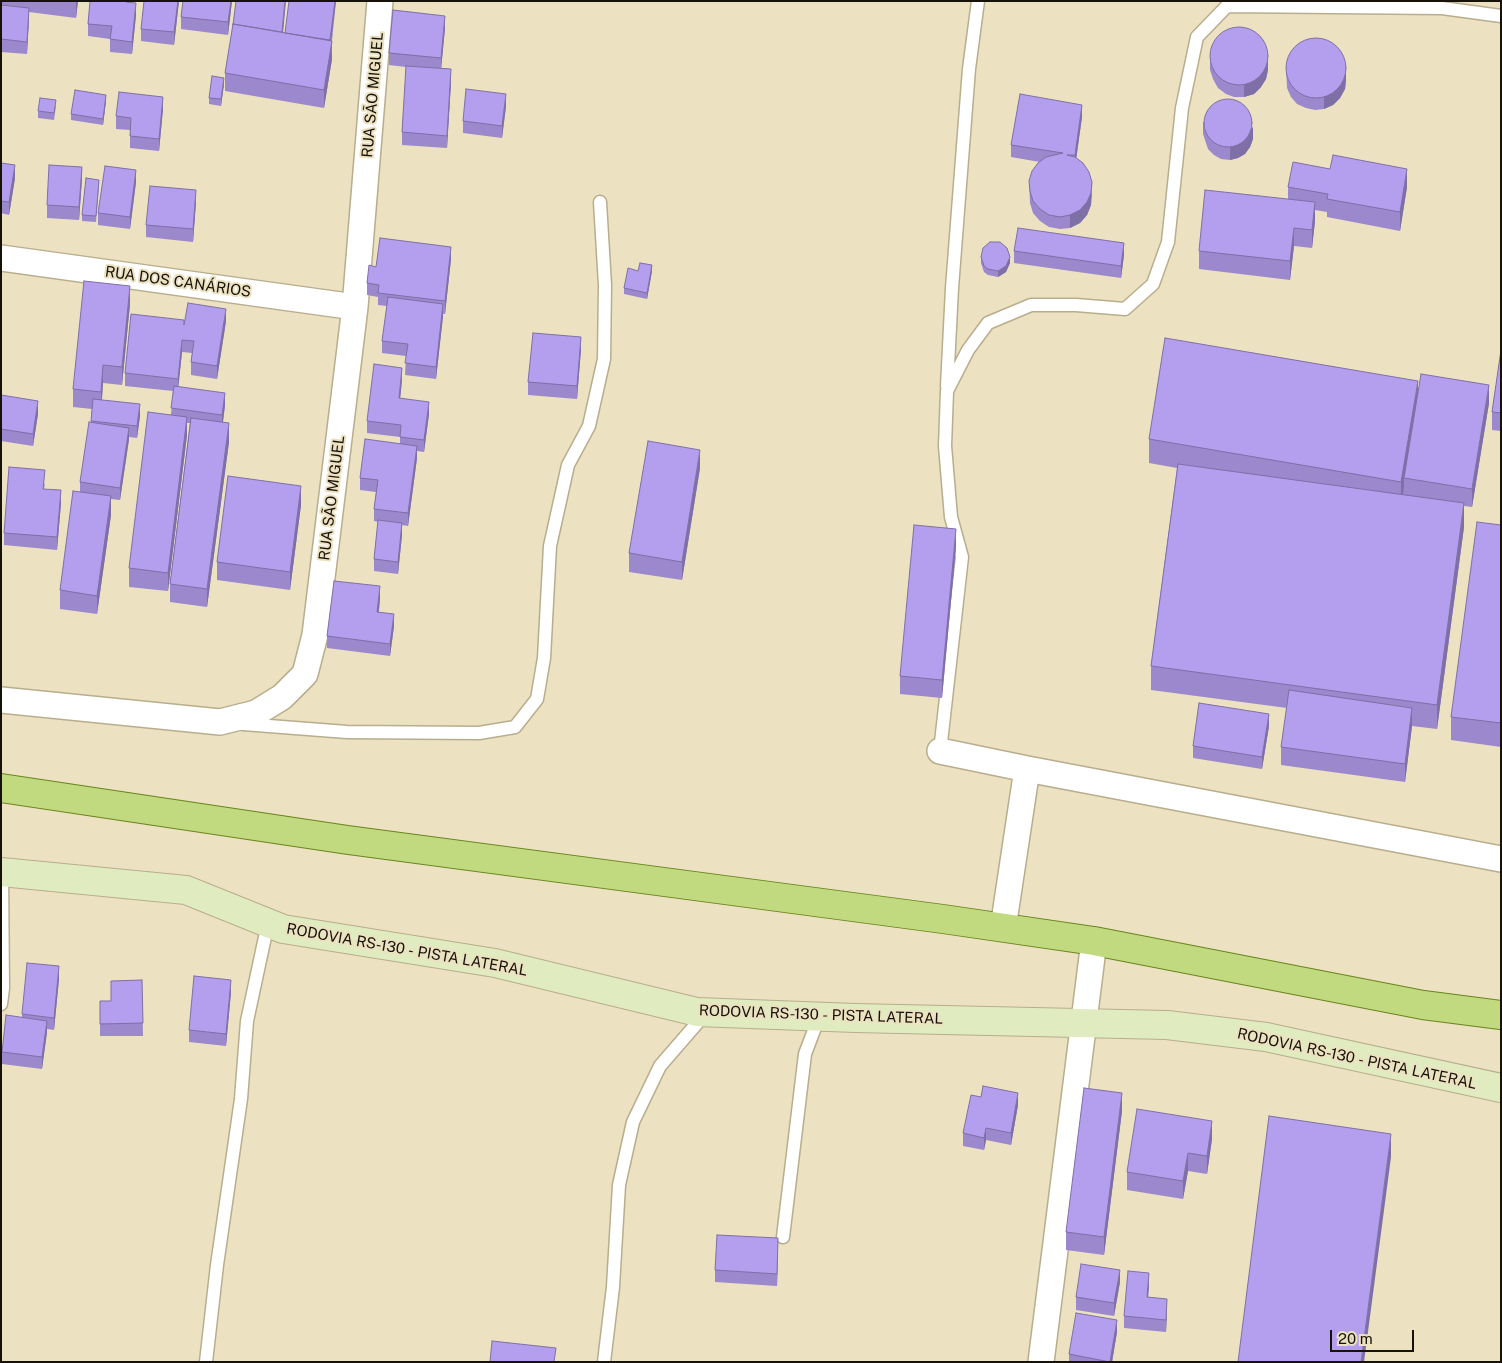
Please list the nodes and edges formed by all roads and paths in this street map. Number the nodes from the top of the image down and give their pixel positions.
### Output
1 (380, 1) edge
2 (978, 1) edge
3 (1501, 16) edge
4 (600, 202) dead end
5 (1, 258) edge
6 (355, 306) junction
7 (946, 391) junction
8 (1, 700) edge
9 (220, 722) junction
10 (940, 751) joint
11 (1028, 769) junction
12 (1, 788) edge
13 (1501, 858) edge
14 (2, 872) edge
15 (268, 923) junction
16 (1003, 928) junction
17 (1094, 941) junction
18 (1, 1004) edge
19 (707, 1012) junction
20 (1501, 1015) edge
21 (820, 1017) junction
22 (1084, 1023) junction
23 (1501, 1088) edge
24 (783, 1238) dead end
25 (206, 1362) edge
26 (604, 1362) edge
27 (1041, 1362) edge

1 - 6 street, RUA SÃO MIGUEL
2 - 7 lane
3 - 7 lane
4 - 9 lane
5 - 6 street, RUA DOS CANÁRIOS
6 - 9 street, RUA SÃO MIGUEL
7 - 10 lane
8 - 9 street, RUA SÃO MIGUEL
10 - 11 street
11 - 13 street
11 - 16 street
12 - 16 main road
14 - 15 street, RODOVIA RS-130 - PISTA LATERAL
14 - 18 lane
15 - 19 street, RODOVIA RS-130 - PISTA LATERAL
15 - 25 lane
16 - 17 main road
17 - 20 main road
17 - 22 street
19 - 21 street, RODOVIA RS-130 - PISTA LATERAL
19 - 26 lane
21 - 22 street, RODOVIA RS-130 - PISTA LATERAL
21 - 24 lane
22 - 23 street, RODOVIA RS-130 - PISTA LATERAL
22 - 27 street

